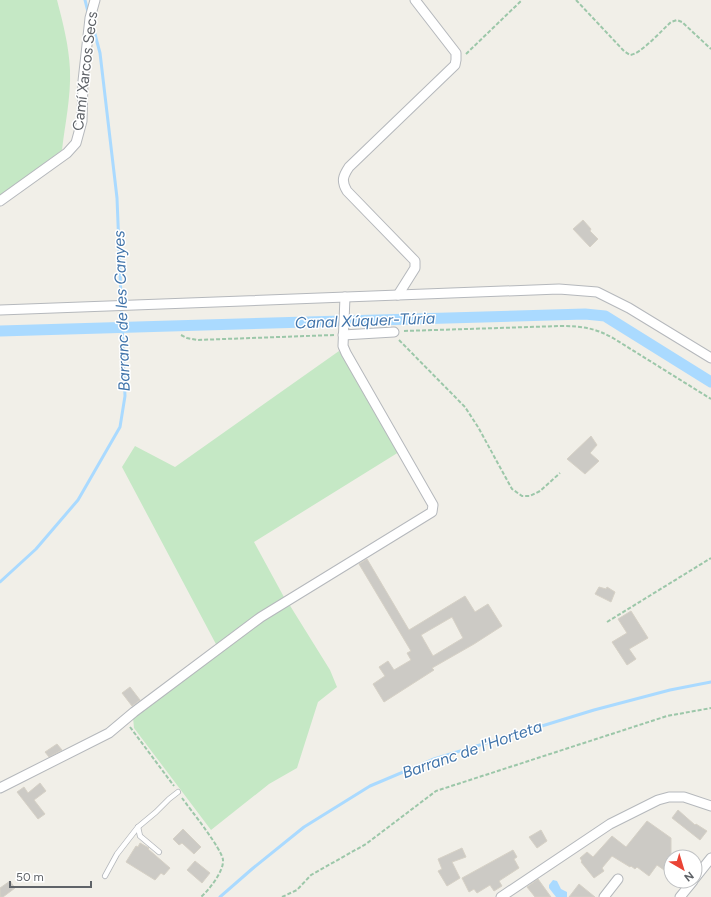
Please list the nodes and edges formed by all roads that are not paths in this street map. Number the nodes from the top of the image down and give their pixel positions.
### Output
1 (95, 0) edge
2 (415, 0) edge
3 (0, 201) edge
4 (398, 295) junction
5 (345, 297) junction
6 (0, 310) edge
7 (392, 332) road end
8 (343, 333) junction
9 (711, 358) edge
10 (0, 788) edge
11 (178, 792) road end
12 (711, 806) edge
13 (138, 827) junction
14 (159, 852) dead end
15 (711, 858) edge
16 (703, 868) edge
17 (105, 876) dead end
18 (618, 879) dead end
19 (686, 889) edge
20 (501, 897) edge
21 (604, 897) edge
22 (680, 897) edge

1 - 3 street, Camí Xarcos Secs
2 - 4 street
4 - 5 street
4 - 9 street
5 - 6 street
5 - 8 street
7 - 8 street
8 - 10 street
11 - 13 lane
12 - 20 street
13 - 14 lane
13 - 17 lane
15 - 16 street
18 - 21 street
19 - 22 street

